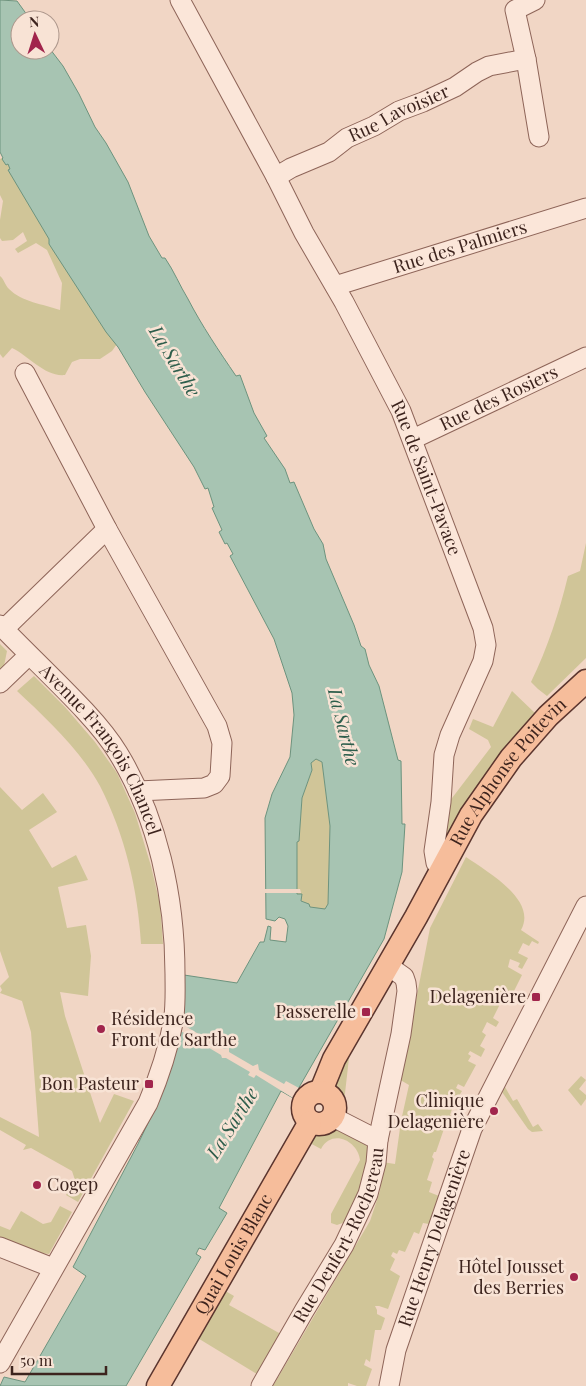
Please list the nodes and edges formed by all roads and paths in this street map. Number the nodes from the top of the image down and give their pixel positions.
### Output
1 (180, 0) edge
2 (535, 0) edge
3 (526, 59) junction
4 (540, 137) dead end
5 (276, 177) junction
6 (586, 208) edge
7 (335, 286) junction
8 (586, 357) edge
9 (26, 372) dead end
10 (413, 439) junction
11 (107, 529) junction
12 (2, 627) edge
13 (30, 655) junction
14 (586, 682) edge
15 (0, 684) edge
16 (138, 791) junction
17 (441, 869) junction
18 (586, 906) edge
19 (387, 965) junction
20 (321, 1091) junction
21 (333, 1117) junction
22 (310, 1122) junction
23 (378, 1140) junction
24 (0, 1247) edge
25 (53, 1268) junction
26 (8, 1336) edge
27 (0, 1363) edge
28 (158, 1386) edge
29 (261, 1386) edge
30 (389, 1386) edge

1 - 5 street, Rue de Saint-Pavace
2 - 3 street
3 - 4 street
3 - 5 street, Rue Lavoisier
5 - 7 street, Rue de Saint-Pavace
6 - 7 street, Rue des Palmiers
7 - 10 street, Rue de Saint-Pavace
8 - 10 street, Rue des Rosiers
9 - 11 street
10 - 17 street, Rue de Saint-Pavace
11 - 12 street
11 - 16 street
12 - 13 street, Avenue François Chancel
13 - 15 street
13 - 16 street, Avenue François Chancel
14 - 17 main road, Rue Alphonse Poitevin
16 - 25 street, Avenue François Chancel
17 - 19 main road
18 - 30 street, Rue Henry Delagenière
19 - 20 main road
19 - 23 street, Rue Denfert-Rochereau
20 - 21 main road
20 - 22 main road
21 - 22 main road
21 - 23 street
22 - 28 main road, Quai Louis Blanc
23 - 29 street, Rue Denfert-Rochereau
24 - 25 street
25 - 26 street, Avenue François Chancel
26 - 27 street, Avenue François Chancel

